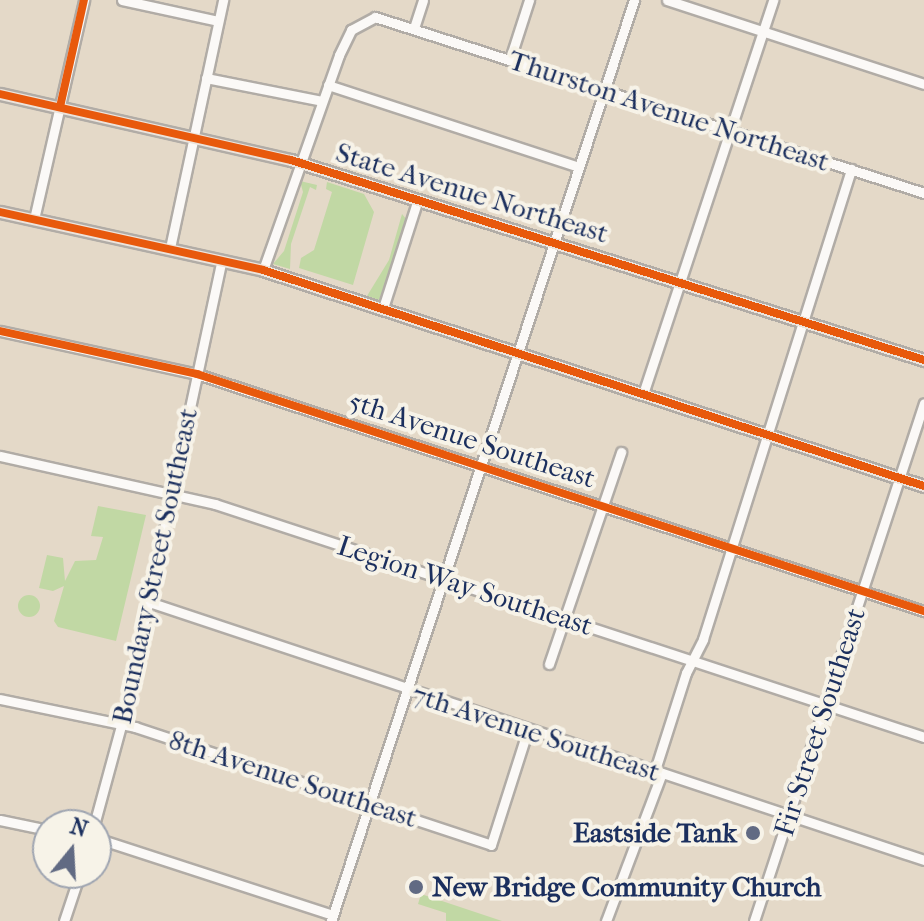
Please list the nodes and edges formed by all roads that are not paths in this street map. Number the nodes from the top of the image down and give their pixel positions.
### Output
1 (84, 0) edge
2 (122, 0) edge
3 (223, 0) edge
4 (423, 0) edge
5 (529, 0) edge
6 (634, 0) edge
7 (667, 0) edge
8 (773, 0) edge
9 (218, 21) junction
10 (414, 28) junction
11 (763, 31) junction
12 (510, 59) junction
13 (206, 78) junction
14 (924, 84) edge
15 (328, 85) junction
16 (604, 90) junction
17 (0, 94) edge
18 (322, 101) junction
19 (60, 107) junction
20 (730, 130) junction
21 (194, 136) junction
22 (302, 164) junction
23 (579, 167) junction
24 (851, 169) junction
25 (924, 193) edge
26 (417, 202) junction
27 (0, 212) edge
28 (34, 219) junction
29 (554, 242) junction
30 (170, 248) junction
31 (222, 260) junction
32 (263, 270) junction
33 (681, 281) junction
34 (383, 308) junction
35 (802, 320) junction
36 (0, 331) edge
37 (519, 353) junction
38 (924, 360) edge
39 (197, 374) junction
40 (643, 394) junction
41 (924, 403) edge
42 (766, 434) junction
43 (621, 452) dead end
44 (0, 456) edge
45 (481, 466) junction
46 (900, 478) junction
47 (924, 486) edge
48 (173, 493) junction
49 (605, 505) junction
50 (729, 547) junction
51 (444, 579) junction
52 (863, 591) junction
53 (149, 602) junction
54 (924, 611) edge
55 (567, 620) junction
56 (695, 662) junction
57 (549, 664) dead end
58 (407, 689) junction
59 (0, 699) edge
60 (826, 704) junction
61 (122, 724) junction
62 (528, 729) junction
63 (924, 737) edge
64 (658, 772) junction
65 (370, 803) junction
66 (98, 809) edge
67 (789, 816) junction
68 (0, 820) edge
69 (32, 827) edge
70 (112, 843) edge
71 (924, 860) edge
72 (75, 889) edge
73 (332, 918) edge
74 (64, 921) edge
75 (606, 921) edge
76 (754, 921) edge

1 - 19 street
2 - 9 street
3 - 9 street
4 - 10 street
5 - 12 street
6 - 16 street
7 - 11 street
8 - 11 street
9 - 13 street
10 - 12 street, Thurston Avenue Northeast
10 - 15 street, Thurston Avenue Northeast
11 - 14 street
11 - 20 street
12 - 16 street, Thurston Avenue Northeast
13 - 18 street
13 - 21 street
15 - 18 street
15 - 23 street
16 - 20 street, Thurston Avenue Northeast
16 - 23 street
17 - 19 main road, State Avenue Northeast
18 - 22 street
19 - 21 main road, State Avenue Northeast
19 - 28 street
20 - 24 street, Thurston Avenue Northeast
20 - 33 street
21 - 22 main road, State Avenue Northeast
21 - 30 street
22 - 26 main road, State Avenue Northeast
22 - 32 street
23 - 29 street
24 - 25 street, Thurston Avenue Northeast
24 - 35 street
26 - 29 main road, State Avenue Northeast
26 - 34 street
27 - 28 main road
28 - 30 main road
29 - 33 main road, State Avenue Northeast
29 - 37 street
30 - 31 main road
31 - 32 main road
31 - 39 street, Boundary Street Southeast
32 - 34 main road
33 - 35 main road, State Avenue Northeast
33 - 40 street
34 - 37 main road
35 - 38 main road, State Avenue Northeast
35 - 42 street
36 - 39 street, 5th Avenue Southeast
37 - 40 main road
37 - 45 street
39 - 45 street, 5th Avenue Southeast
39 - 48 street, Boundary Street Southeast
40 - 42 main road
41 - 46 street, Fir Street Southeast
42 - 46 main road
42 - 50 street
43 - 49 street
44 - 48 street, Legion Way Southeast
45 - 49 street, 5th Avenue Southeast
45 - 51 street
46 - 47 main road
46 - 52 street, Fir Street Southeast
48 - 51 street, Legion Way Southeast
48 - 53 street, Boundary Street Southeast
49 - 50 street, 5th Avenue Southeast
49 - 55 street
50 - 52 street, 5th Avenue Southeast
50 - 56 street
51 - 55 street, Legion Way Southeast
51 - 58 street
52 - 54 street, 5th Avenue Southeast
52 - 60 street, Fir Street Southeast
53 - 58 street, 7th Avenue Southeast
53 - 61 street, Boundary Street Southeast
55 - 56 street, Legion Way Southeast
55 - 57 street
56 - 60 street, Legion Way Southeast
56 - 64 street
58 - 62 street, 7th Avenue Southeast
58 - 65 street
59 - 61 street, 8th Avenue Southeast
60 - 63 street, Legion Way Southeast
60 - 67 street, Fir Street Southeast
61 - 65 street, 8th Avenue Southeast
61 - 66 street, Boundary Street Southeast
62 - 64 street, 7th Avenue Southeast
62 - 65 street, 8th Avenue Southeast
64 - 67 street, 7th Avenue Southeast
64 - 75 street
65 - 73 street
67 - 71 street, 7th Avenue Southeast
67 - 76 street, Fir Street Southeast
68 - 69 street
70 - 73 street
72 - 74 street

